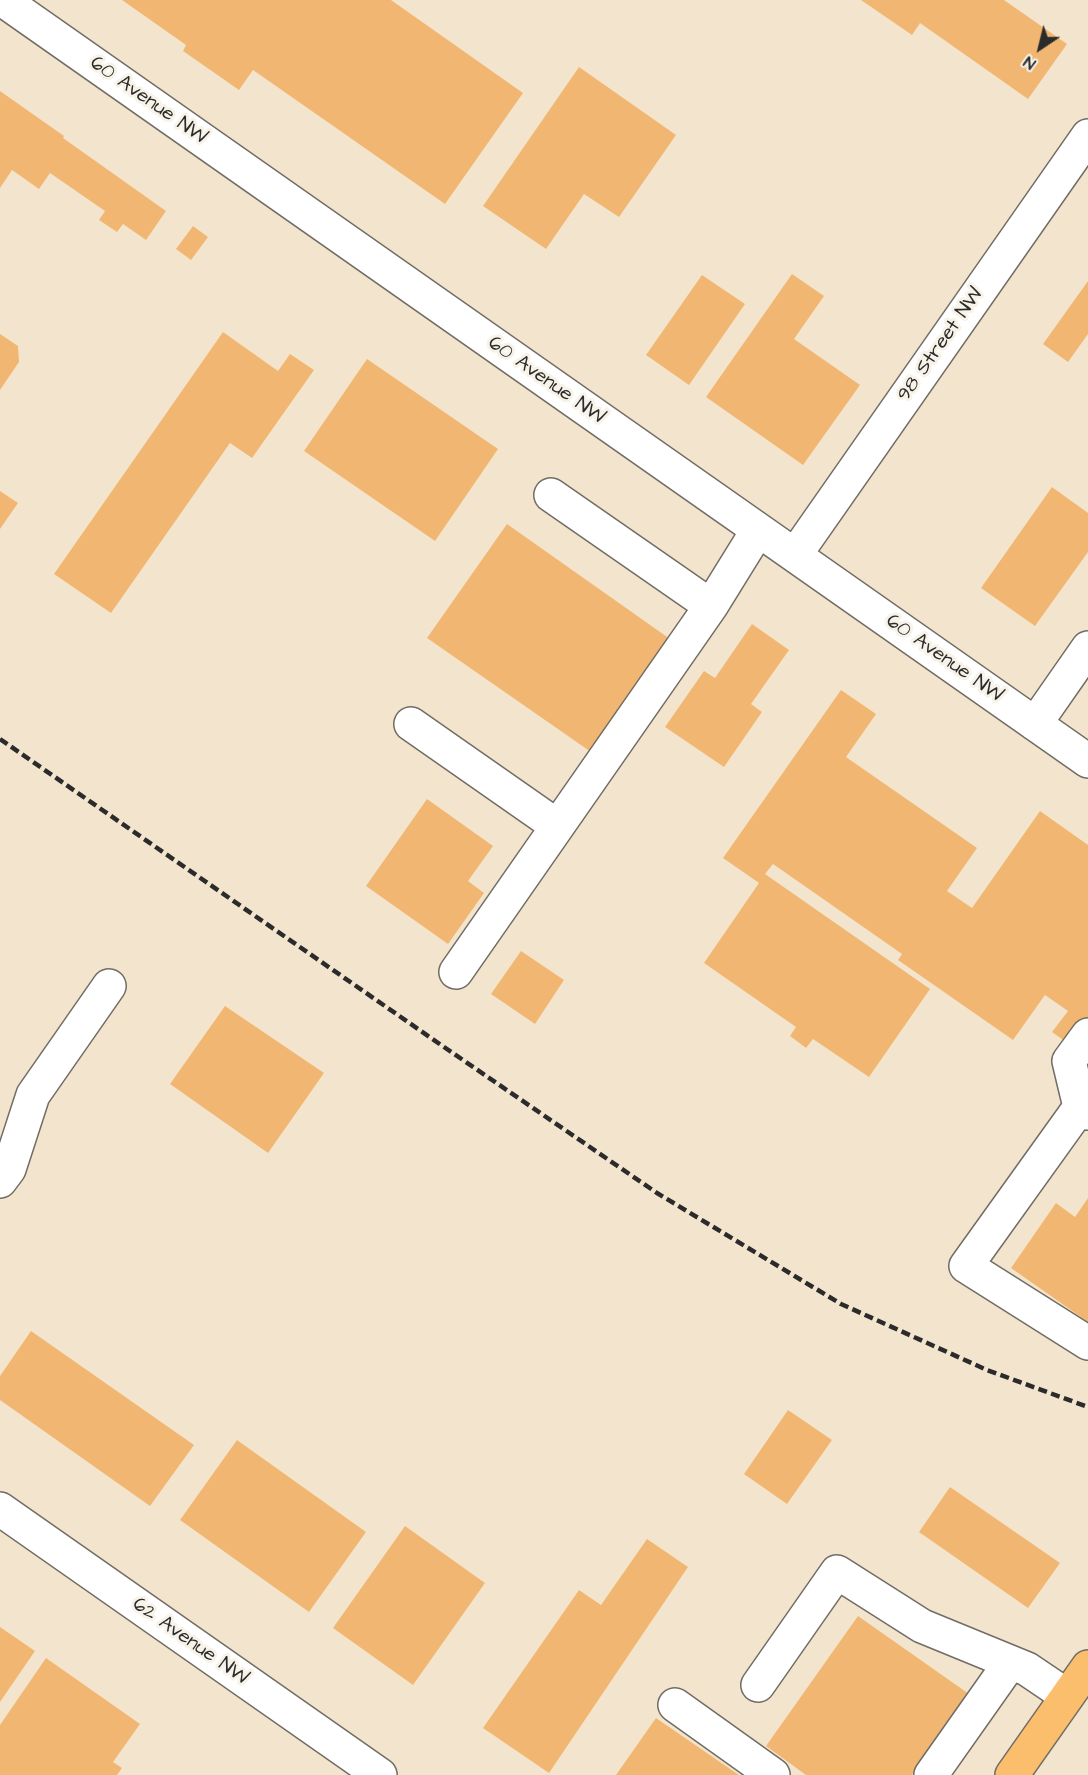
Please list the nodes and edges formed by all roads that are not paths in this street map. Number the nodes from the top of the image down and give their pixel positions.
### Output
1 (3, 0) edge
2 (1088, 136) edge
3 (551, 495) dead end
4 (758, 530) junction
5 (795, 555) junction
6 (711, 606) junction
7 (1088, 648) edge
8 (411, 724) dead end
9 (1035, 724) junction
10 (1088, 761) edge
11 (557, 826) junction
12 (456, 972) dead end
13 (109, 986) dead end
14 (1088, 1035) edge
15 (1084, 1110) edge
16 (0, 1181) edge
17 (1088, 1343) edge
18 (0, 1509) edge
19 (1010, 1663) junction
20 (1088, 1667) edge
21 (758, 1685) dead end
22 (1067, 1696) junction
23 (675, 1705) dead end
24 (380, 1775) edge
25 (773, 1775) edge
26 (931, 1775) edge
27 (1012, 1775) edge

1 - 4 street, 60 Avenue NW
2 - 5 street, 98 Street NW
3 - 6 street
4 - 5 street, 60 Avenue NW
4 - 6 street
5 - 9 street, 60 Avenue NW
6 - 11 street
7 - 9 street
8 - 11 street
9 - 10 street, 60 Avenue NW
11 - 12 street
13 - 16 street
14 - 15 street
15 - 17 street
18 - 24 street, 62 Avenue NW
19 - 21 street
19 - 22 street
19 - 26 street
20 - 22 main road
22 - 27 main road
23 - 25 street

